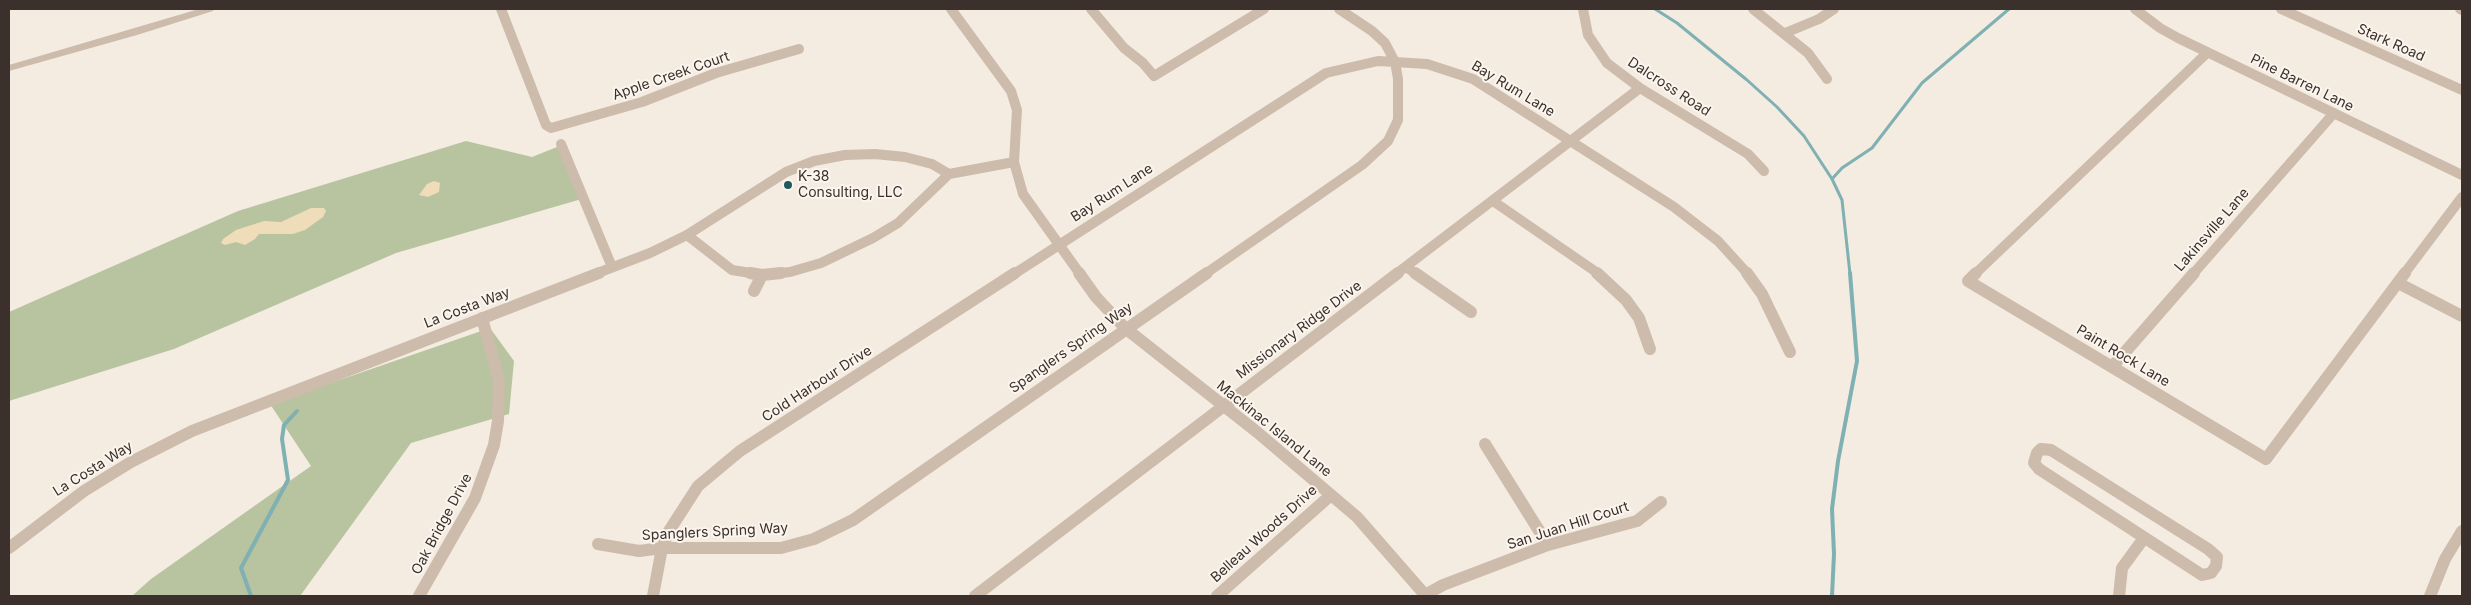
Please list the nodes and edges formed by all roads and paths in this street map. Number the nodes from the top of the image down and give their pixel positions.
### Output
1 (209, 9) edge
2 (501, 9) edge
3 (951, 9) edge
4 (1091, 9) edge
5 (1264, 9) edge
6 (1339, 9) edge
7 (1583, 9) edge
8 (1753, 9) edge
9 (1834, 9) edge
10 (2135, 9) edge
11 (2281, 9) edge
12 (1785, 33) junction
13 (799, 49) dead end
14 (2207, 53) junction
15 (1396, 62) junction
16 (9, 68) edge
17 (1827, 79) dead end
18 (1640, 88) junction
19 (2462, 90) edge
20 (2334, 114) junction
21 (1570, 140) junction
22 (561, 144) dead end
23 (1014, 162) junction
24 (1764, 172) dead end
25 (949, 174) junction
26 (2462, 175) edge
27 (2462, 197) edge
28 (1493, 201) junction
29 (687, 235) junction
30 (1058, 245) junction
31 (612, 267) junction
32 (1406, 267) junction
33 (762, 275) junction
34 (2398, 283) junction
35 (754, 291) dead end
36 (1471, 312) dead end
37 (2462, 316) edge
38 (482, 318) junction
39 (1125, 328) junction
40 (1650, 349) dead end
41 (1790, 352) dead end
42 (2112, 367) junction
43 (1223, 407) junction
44 (1485, 444) dead end
45 (1332, 495) junction
46 (1661, 502) dead end
47 (2462, 531) edge
48 (2144, 538) junction
49 (598, 544) dead end
50 (1548, 545) junction
51 (9, 548) edge
52 (662, 548) junction
53 (2434, 595) edge
54 (419, 596) edge
55 (653, 596) edge
56 (976, 596) edge
57 (1217, 596) edge
58 (1426, 596) edge
59 (2118, 596) edge

1 - 16 street
2 - 13 street, Apple Creek Court
3 - 23 street, Mackinac Island Lane
4 - 5 street
6 - 15 street, Spanglers Spring Way
7 - 18 street, Dalcross Road
8 - 12 street
9 - 12 street
10 - 14 street, Pine Barren Lane
11 - 19 street, Stark Road
12 - 17 street
14 - 20 street, Pine Barren Lane
14 - 42 street, Paint Rock Lane
15 - 21 street, Bay Rum Lane
15 - 30 street, Bay Rum Lane
15 - 39 street, Spanglers Spring Way
18 - 21 street, Missionary Ridge Drive
18 - 24 street, Dalcross Road
20 - 26 street, Pine Barren Lane
20 - 42 street, Lakinsville Lane
21 - 28 street, Missionary Ridge Drive
21 - 41 street, Bay Rum Lane
22 - 31 street
23 - 25 street
23 - 30 street, Mackinac Island Lane
25 - 29 street, La Costa Way
25 - 33 street
27 - 34 street, Paint Rock Lane
28 - 32 street, Missionary Ridge Drive
28 - 40 street
29 - 31 street, La Costa Way
29 - 33 street
30 - 39 street, Mackinac Island Lane
30 - 52 street, Cold Harbour Drive
31 - 38 street, La Costa Way
32 - 36 street
32 - 43 street, Missionary Ridge Drive
33 - 35 street
34 - 37 street
34 - 42 street, Paint Rock Lane
38 - 51 street, La Costa Way
38 - 54 street, Oak Bridge Drive
39 - 43 street, Mackinac Island Lane
39 - 52 street, Spanglers Spring Way
43 - 45 street, Mackinac Island Lane
43 - 56 street, Missionary Ridge Drive
44 - 50 street
45 - 57 street, Belleau Woods Drive
45 - 58 street, Mackinac Island Lane
46 - 50 street, San Juan Hill Court
47 - 53 street
48 - 48 street
48 - 59 street
49 - 52 street, Spanglers Spring Way
50 - 58 street, San Juan Hill Court
52 - 55 street, Cold Harbour Drive

